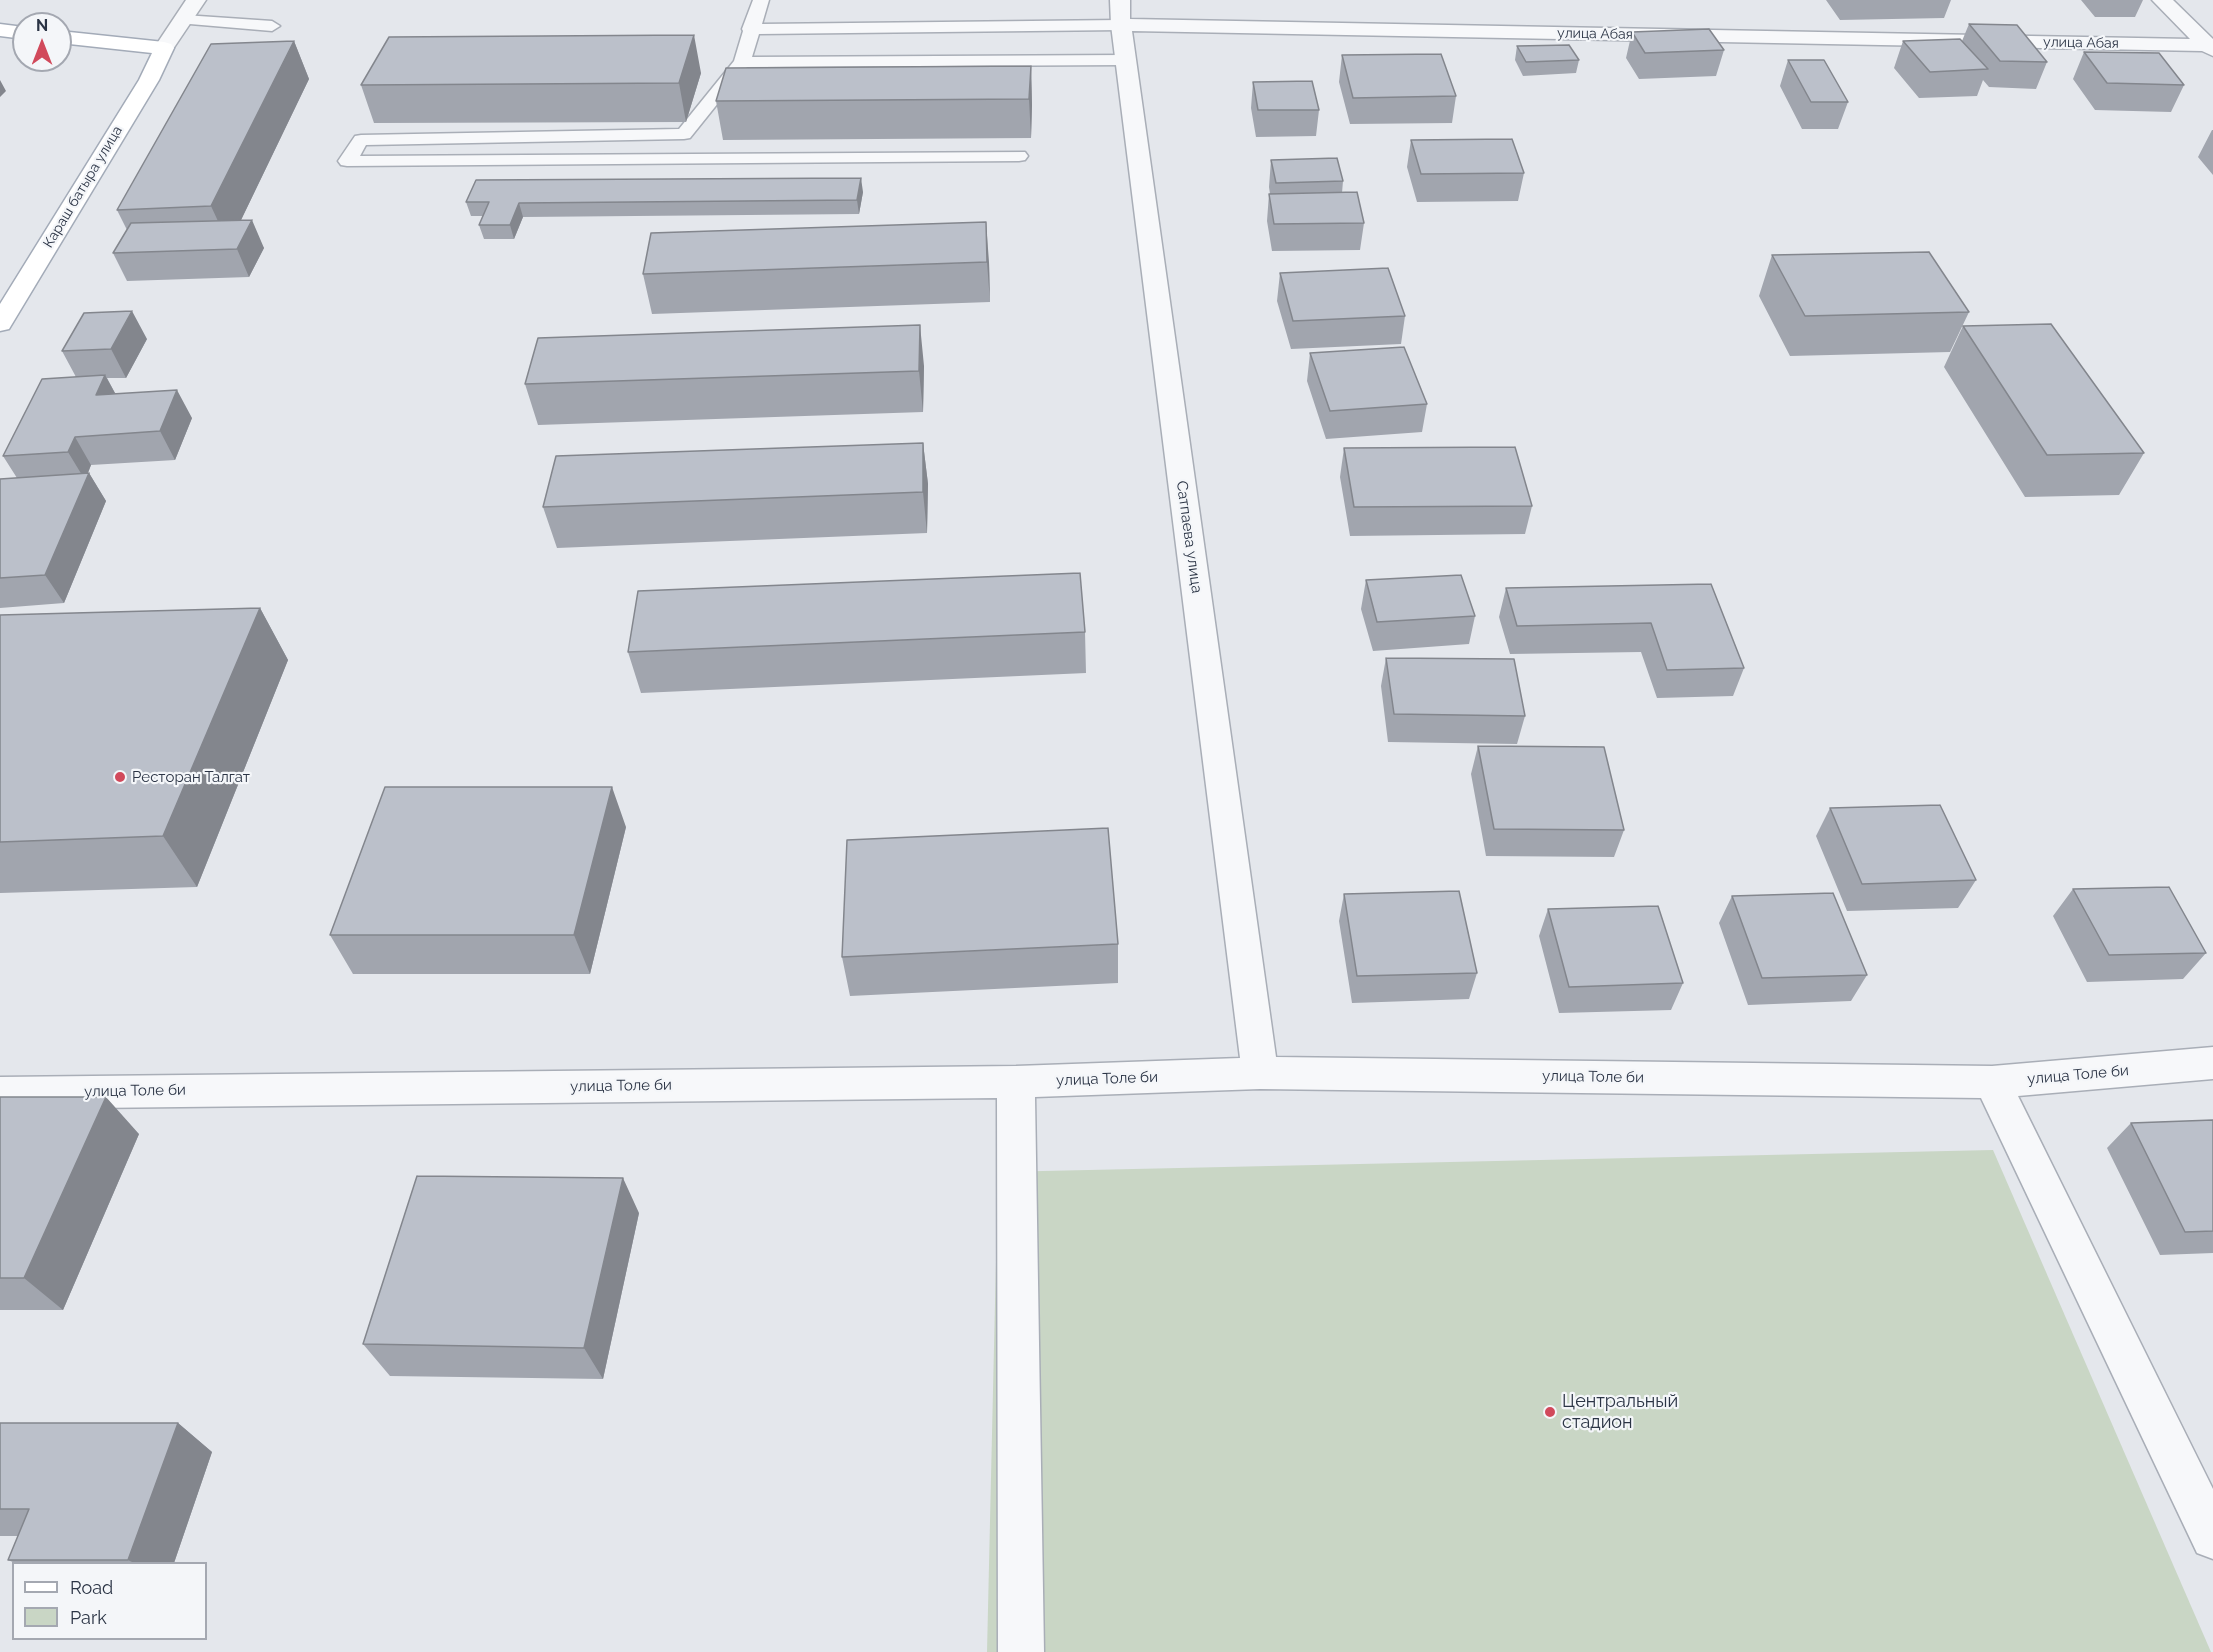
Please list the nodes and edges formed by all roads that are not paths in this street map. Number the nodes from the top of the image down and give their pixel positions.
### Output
1 (196, 0) edge
2 (761, 0) edge
3 (2162, 0) edge
4 (1120, 12) edge
5 (184, 20) junction
6 (272, 26) dead end
7 (750, 29) junction
8 (72, 38) edge
9 (2211, 47) edge
10 (164, 48) junction
11 (1125, 60) junction
12 (742, 62) junction
13 (1020, 156) dead end
14 (0, 324) edge
15 (2213, 1063) edge
16 (1260, 1073) junction
17 (1016, 1082) junction
18 (1992, 1082) junction
19 (0, 1093) edge
20 (2213, 1537) edge
21 (1021, 1652) edge

1 - 5 street, Караш батыра улица
2 - 7 lane
3 - 9 street
4 - 7 lane
4 - 9 street, улица Абая
4 - 11 street, Сатпаева улица
5 - 6 lane
5 - 10 street, Караш батыра улица
7 - 12 lane
8 - 10 main road
10 - 14 main road, Караш батыра улица
11 - 12 lane
11 - 16 street, Сатпаева улица
12 - 13 lane
15 - 18 street, улица Толе би
16 - 17 street, улица Толе би
16 - 18 street, улица Толе би
17 - 19 street, улица Толе би
17 - 21 street
18 - 20 street

